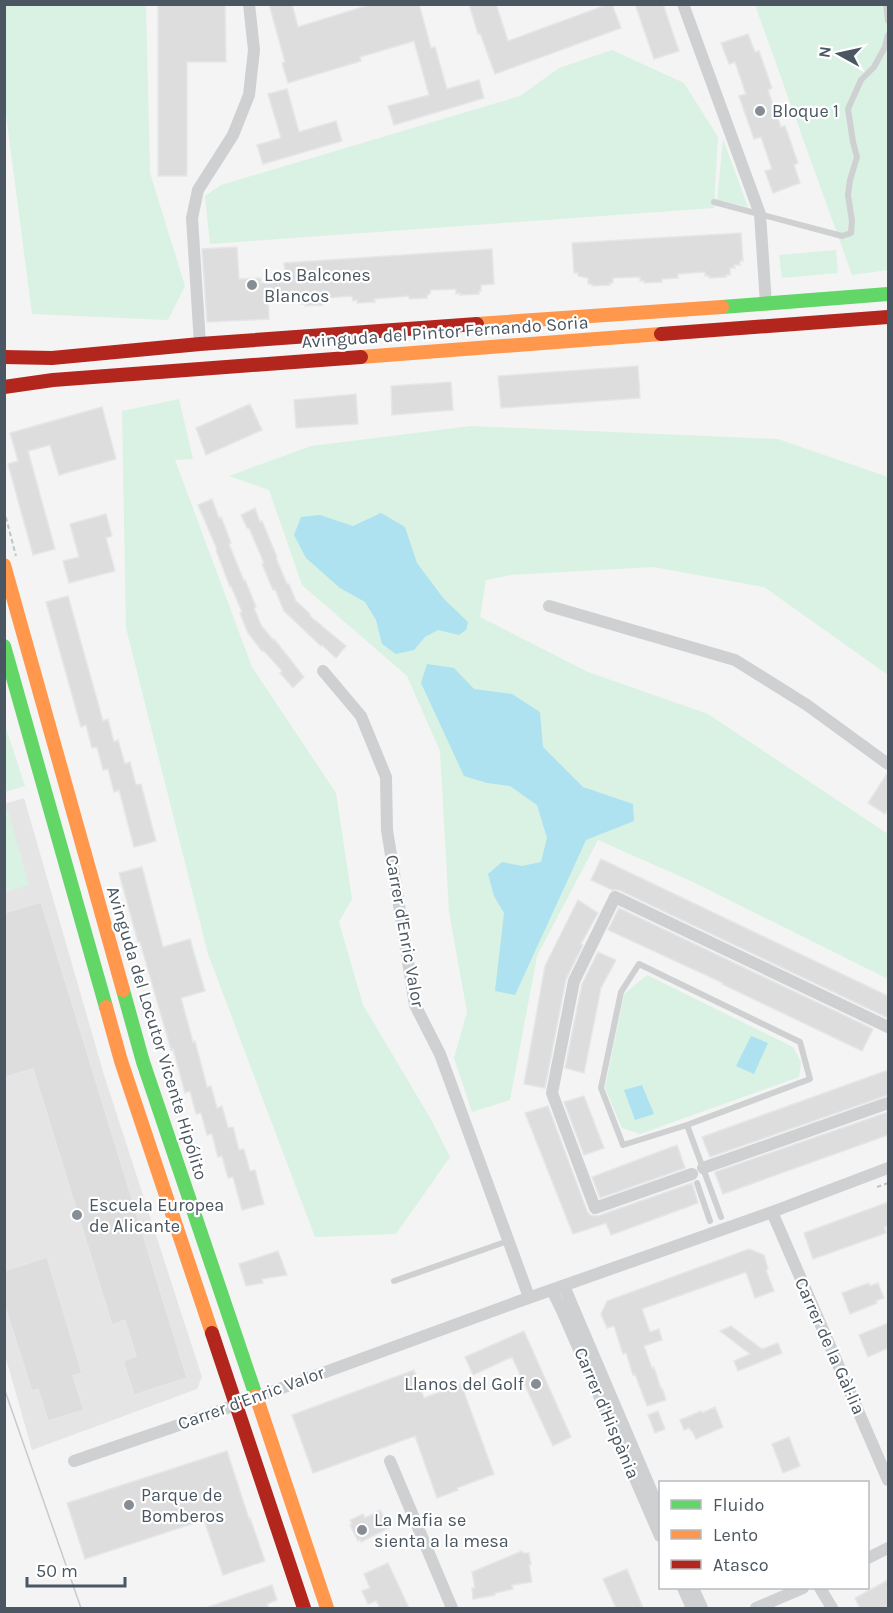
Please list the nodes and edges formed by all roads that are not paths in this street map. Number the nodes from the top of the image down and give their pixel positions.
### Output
1 (249, 4) edge
2 (683, 4) edge
3 (886, 4) edge
4 (888, 21) edge
5 (888, 35) edge
6 (714, 202) dead end
7 (760, 214) junction
8 (888, 294) edge
9 (766, 304) junction
10 (888, 317) edge
11 (200, 344) junction
12 (4, 357) edge
13 (4, 387) edge
14 (11, 562) edge
15 (549, 606) dead end
16 (4, 646) edge
17 (323, 671) dead end
18 (888, 764) edge
19 (888, 1027) edge
20 (888, 1103) edge
21 (687, 1125) junction
22 (888, 1168) edge
23 (697, 1175) junction
24 (772, 1212) junction
25 (721, 1217) dead end
26 (710, 1221) dead end
27 (508, 1241) junction
28 (393, 1281) dead end
29 (558, 1288) junction
30 (529, 1297) junction
31 (255, 1397) junction
32 (235, 1404) junction
33 (74, 1461) dead end
34 (390, 1461) dead end
35 (888, 1480) edge
36 (659, 1509) edge
37 (659, 1534) edge
38 (888, 1548) edge
39 (869, 1557) edge
40 (684, 1589) edge
41 (694, 1589) edge
42 (799, 1589) edge
43 (821, 1589) edge
44 (304, 1608) edge
45 (327, 1608) edge
46 (452, 1608) edge
47 (692, 1608) edge
48 (702, 1608) edge
49 (756, 1608) edge
50 (832, 1608) edge

1 - 11 street
2 - 7 street
3 - 4 lane
5 - 7 lane
6 - 7 lane
7 - 9 street
8 - 9 main road, Avinguda del Pintor Fernando Soria
9 - 11 main road, Avinguda del Pintor Fernando Soria
10 - 13 main road, Avinguda del Pintor Fernando Soria
11 - 12 main road, Avinguda del Pintor Fernando Soria
14 - 31 main road, Avinguda del Locutor Vicente Hipólito
15 - 18 street
16 - 32 main road
17 - 27 street, Carrer d'Enric Valor
19 - 23 street
20 - 23 street
21 - 21 lane
21 - 23 lane
22 - 24 street, Carrer d'Enric Valor
23 - 25 lane
23 - 26 lane
24 - 29 street, Carrer d'Enric Valor
24 - 35 street, Carrer de la Gàl·lia
27 - 28 lane
27 - 30 street, Carrer d'Enric Valor
29 - 30 street, Carrer d'Enric Valor
29 - 36 street, Carrer d'Hispània
29 - 37 street, Carrer d'Hispània
30 - 31 street, Carrer d'Enric Valor
31 - 32 street, Carrer d'Enric Valor
31 - 45 main road, Avinguda del Locutor Vicente Hipólito
32 - 33 street, Carrer d'Enric Valor
32 - 44 main road
34 - 46 street
38 - 39 street
40 - 47 street
41 - 48 street
42 - 49 street
43 - 50 street

